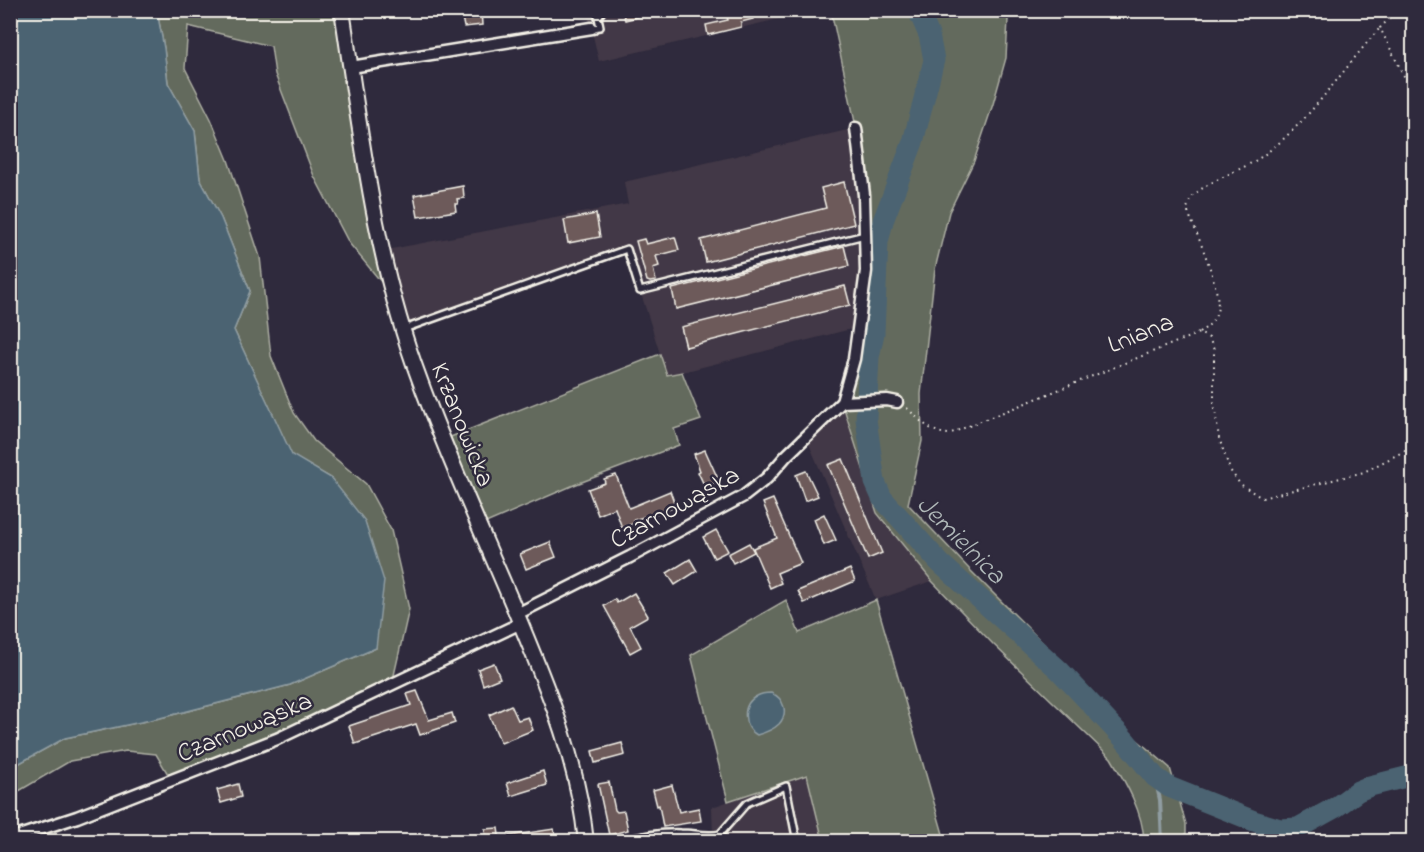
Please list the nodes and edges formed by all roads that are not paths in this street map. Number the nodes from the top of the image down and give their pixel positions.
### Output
1 (342, 10) edge
2 (603, 10) edge
3 (592, 28) joint
4 (351, 67) junction
5 (856, 128) dead end
6 (865, 235) junction
7 (402, 330) junction
8 (842, 402) junction
9 (897, 402) road end
10 (519, 619) junction
11 (713, 836) junction
12 (10, 838) edge
13 (586, 842) edge
14 (619, 842) edge
15 (721, 842) edge
16 (797, 842) edge

1 - 4 street, Krzanowicka
2 - 3 lane
3 - 4 street
4 - 7 street, Krzanowicka
5 - 6 street, Czarnowąska
6 - 7 lane
6 - 8 street, Czarnowąska
7 - 10 street, Krzanowicka
8 - 9 street
8 - 10 street, Czarnowąska
10 - 12 street, Czarnowąska
10 - 13 street, Krzanowicka
11 - 14 lane
11 - 15 lane
11 - 16 lane

